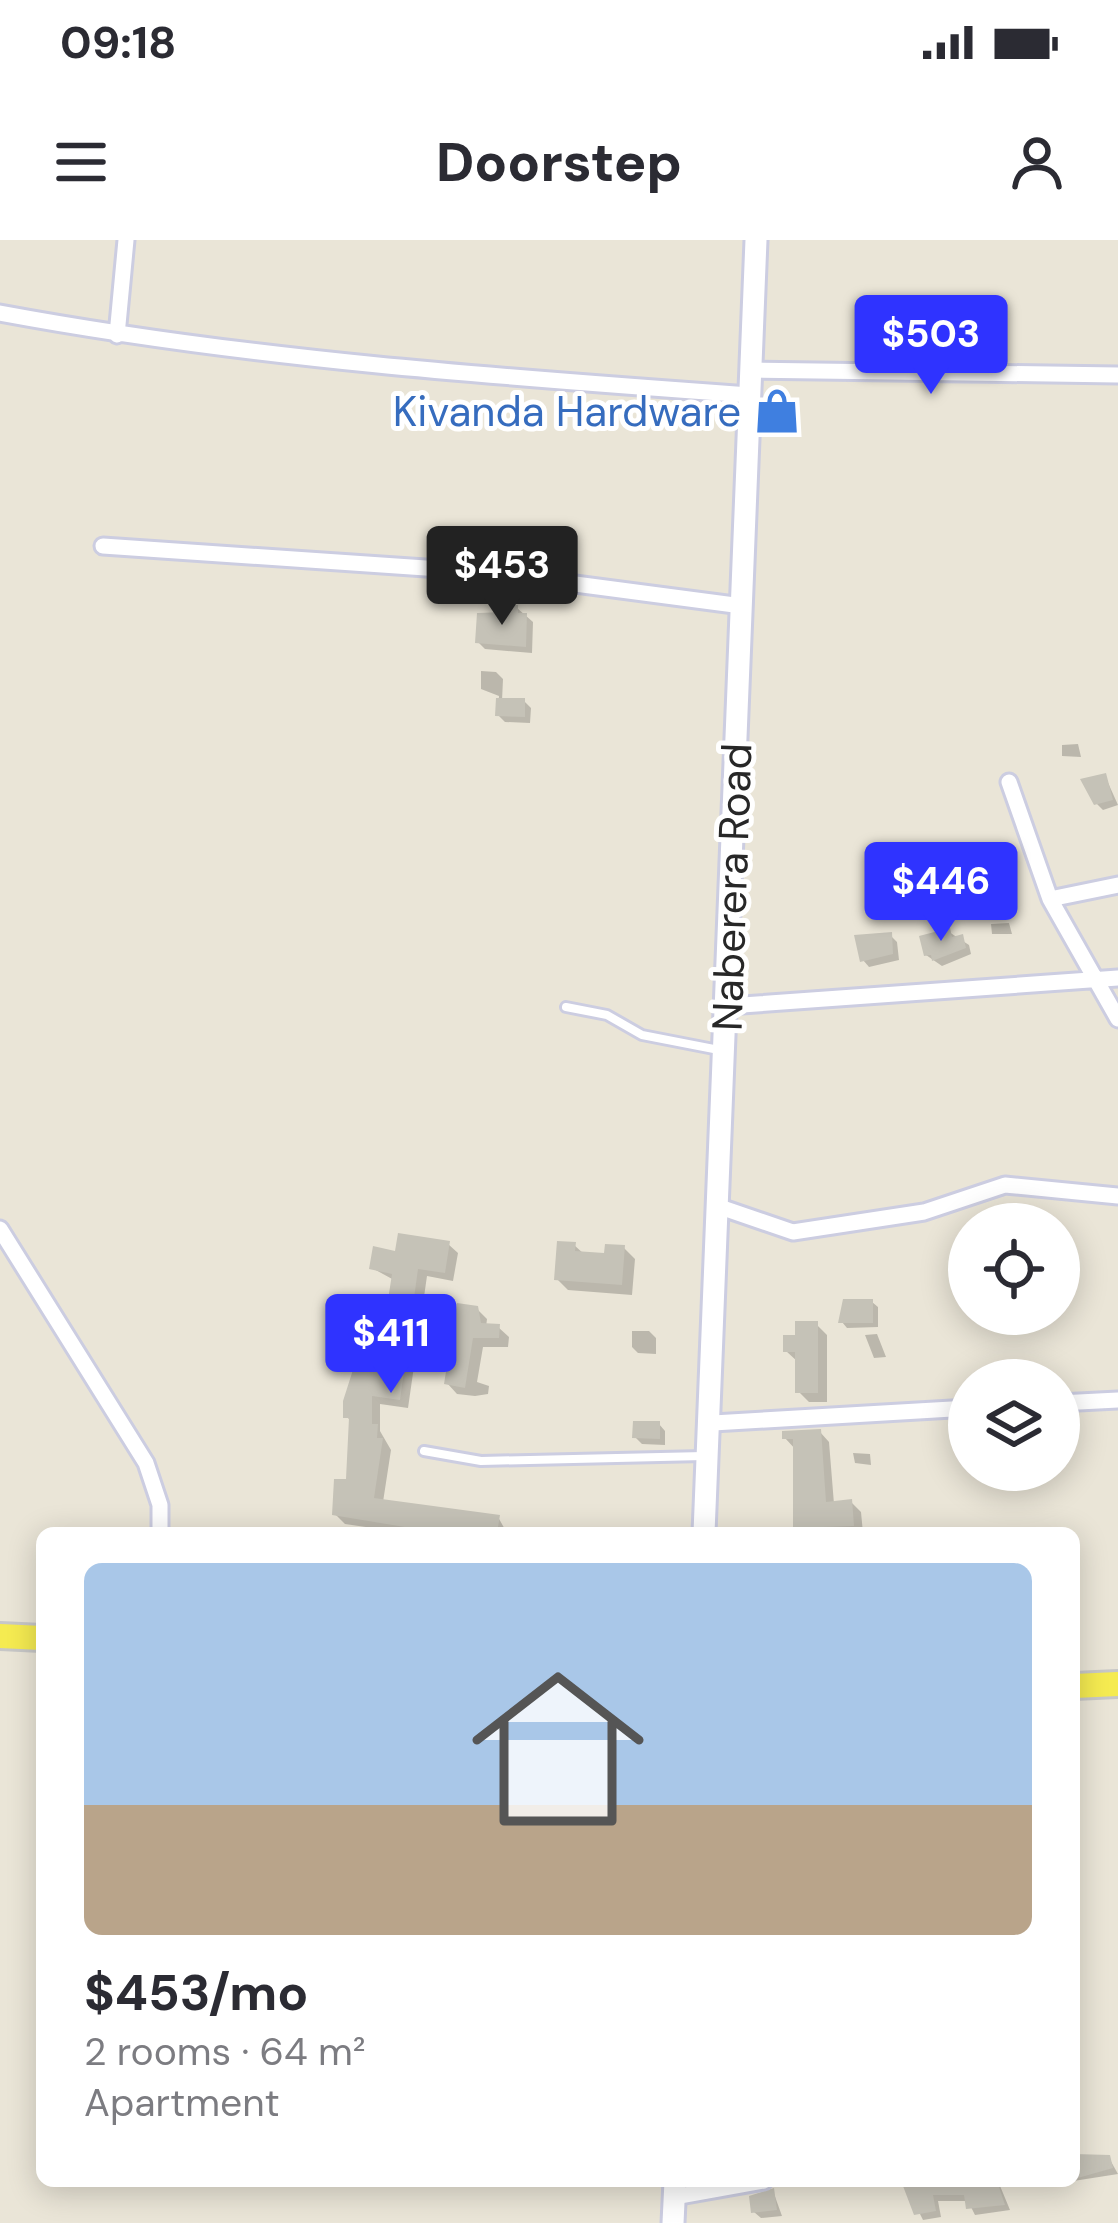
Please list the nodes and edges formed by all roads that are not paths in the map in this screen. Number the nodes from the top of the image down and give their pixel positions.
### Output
1 (126, 240) edge
2 (757, 240) edge
3 (0, 313) edge
4 (117, 334) junction
5 (750, 370) junction
6 (1118, 375) edge
7 (749, 395) junction
8 (103, 546) dead end
9 (742, 606) junction
10 (1010, 782) dead end
11 (1118, 885) edge
12 (1050, 899) junction
13 (1097, 978) junction
14 (1118, 978) edge
15 (728, 1006) junction
16 (566, 1007) dead end
17 (1118, 1019) edge
18 (726, 1051) junction
19 (1118, 1196) edge
20 (720, 1208) junction
21 (0, 1229) edge
22 (1118, 1400) edge
23 (1080, 1402) edge
24 (948, 1409) edge
25 (713, 1423) junction
26 (424, 1451) dead end
27 (710, 1455) junction
28 (160, 1527) edge
29 (704, 1527) edge
30 (0, 1636) edge
31 (36, 1638) edge
32 (1118, 1684) edge
33 (1080, 1685) edge
34 (675, 2189) edge
35 (673, 2223) edge

1 - 4 street
2 - 5 street, Naberera Road
3 - 4 street
4 - 7 street
5 - 6 street
5 - 7 street, Naberera Road
7 - 9 street, Naberera Road
8 - 9 street
9 - 15 street, Naberera Road
10 - 12 street
11 - 12 street
12 - 13 street
13 - 14 street
13 - 15 street
13 - 17 street
15 - 18 street, Naberera Road
16 - 18 lane
18 - 20 street, Naberera Road
19 - 20 street
20 - 25 street, Naberera Road
21 - 28 street
22 - 23 street
24 - 25 street
25 - 27 street, Naberera Road
26 - 27 lane
27 - 29 street, Naberera Road
30 - 31 main road
32 - 33 main road
34 - 35 street

